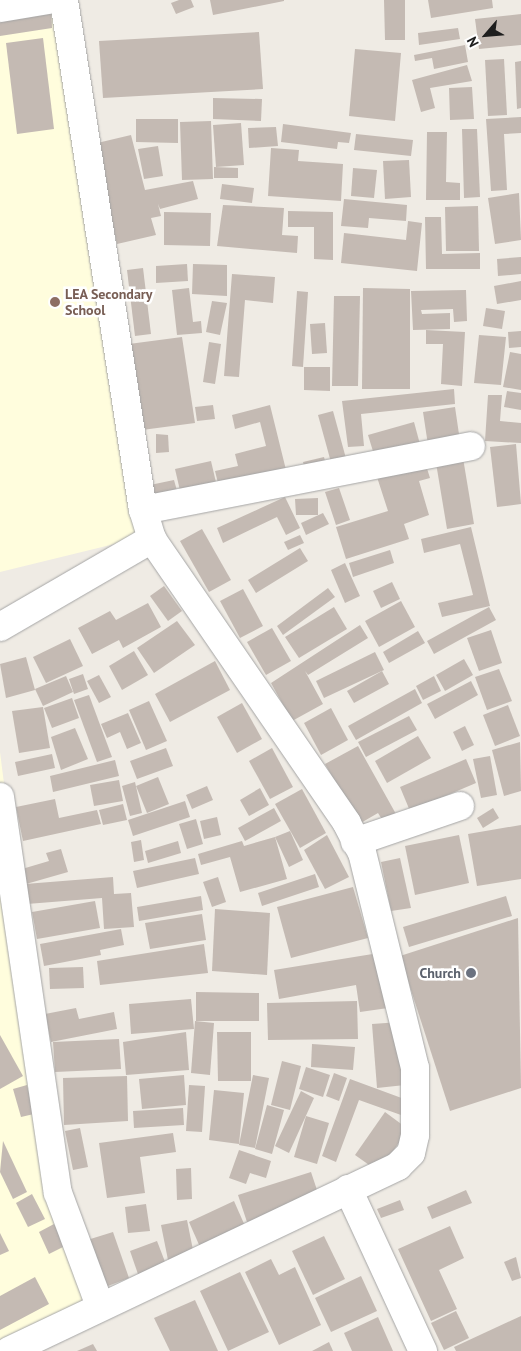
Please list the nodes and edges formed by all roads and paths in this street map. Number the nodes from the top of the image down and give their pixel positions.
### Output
1 (48, 0) edge
2 (64, 0) edge
3 (0, 8) edge
4 (471, 446) dead end
5 (142, 510) junction
6 (152, 539) junction
7 (0, 627) edge
8 (0, 797) edge
9 (460, 806) dead end
10 (355, 842) junction
11 (348, 1189) junction
12 (100, 1306) junction
13 (9, 1351) edge
14 (422, 1351) edge

1 - 3 street
2 - 5 street
4 - 5 street
5 - 6 street
6 - 7 street
6 - 10 street
8 - 12 street
9 - 10 street
10 - 11 street
11 - 12 street
11 - 14 street
12 - 13 street

